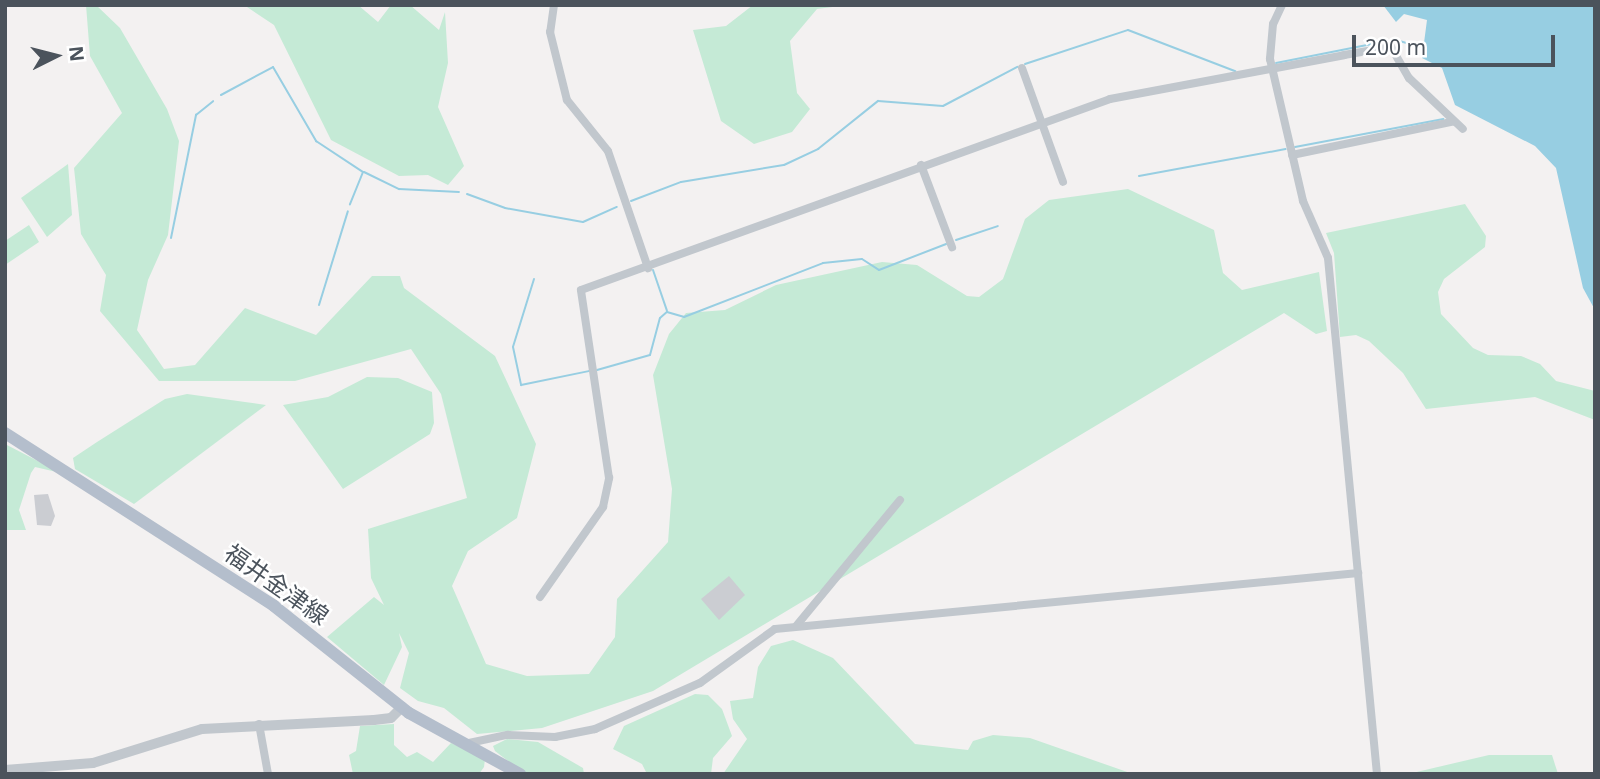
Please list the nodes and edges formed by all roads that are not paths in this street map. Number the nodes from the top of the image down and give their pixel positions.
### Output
1 (554, 5) edge
2 (1282, 5) edge
3 (1022, 68) dead end
4 (1272, 69) junction
5 (1043, 122) junction
6 (1452, 122) junction
7 (1463, 130) dead end
8 (1292, 155) junction
9 (921, 165) junction
10 (1063, 182) dead end
11 (952, 247) dead end
12 (648, 268) junction
13 (5, 433) edge
14 (900, 500) dead end
15 (1357, 573) junction
16 (540, 597) dead end
17 (797, 625) junction
18 (401, 707) junction
19 (259, 724) junction
20 (469, 743) junction
21 (5, 770) edge
22 (268, 774) edge
23 (520, 774) edge
24 (1377, 774) edge

1 - 12 street
2 - 4 street
3 - 5 street
4 - 5 street
4 - 6 street
4 - 8 street
5 - 9 street
5 - 10 street
6 - 7 street
6 - 8 street
8 - 15 street
9 - 11 street
9 - 12 street
12 - 16 street
13 - 18 main road, 福井金津線
14 - 17 street
15 - 17 street
15 - 24 street
17 - 20 street
18 - 19 street
18 - 20 main road, 福井金津線
19 - 21 street
19 - 22 street
20 - 23 main road, 福井金津線

